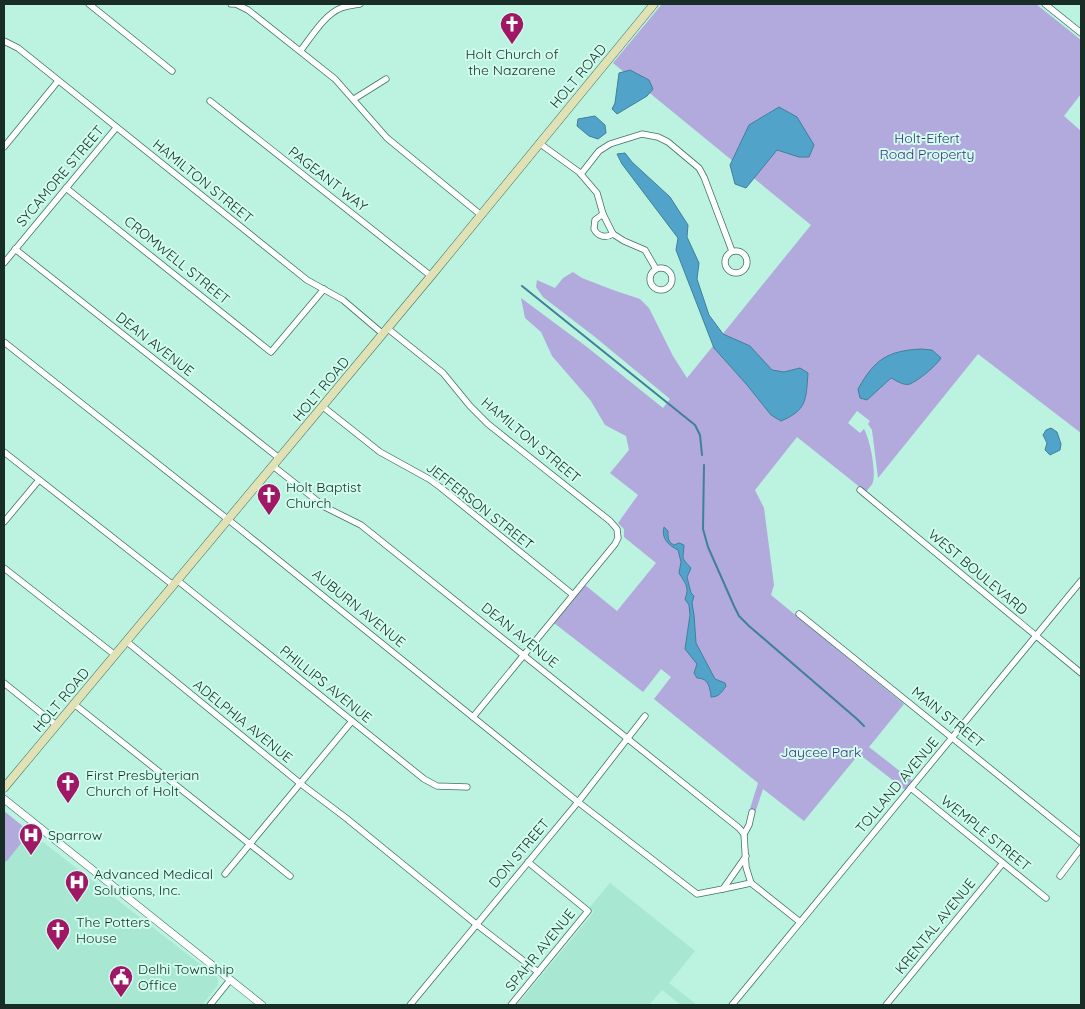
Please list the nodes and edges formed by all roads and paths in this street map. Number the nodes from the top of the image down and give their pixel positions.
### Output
1 (89, 4) edge
2 (231, 4) edge
3 (360, 4) edge
4 (654, 4) edge
5 (1045, 4) edge
6 (1081, 32) edge
7 (7, 42) edge
8 (301, 50) junction
9 (172, 71) dead end
10 (386, 79) dead end
11 (58, 81) junction
12 (354, 99) junction
13 (210, 101) dead end
14 (116, 128) junction
15 (539, 143) junction
16 (4, 147) edge
17 (581, 174) junction
18 (66, 188) junction
19 (603, 214) junction
20 (481, 215) junction
21 (613, 234) junction
22 (15, 249) junction
23 (732, 251) dead end
24 (4, 263) edge
25 (656, 269) dead end
26 (431, 276) junction
27 (324, 289) junction
28 (385, 331) junction
29 (4, 342) edge
30 (322, 406) junction
31 (4, 452) edge
32 (279, 458) junction
33 (273, 466) junction
34 (39, 480) junction
35 (860, 490) dead end
36 (228, 519) junction
37 (4, 522) edge
38 (4, 568) edge
39 (1081, 581) edge
40 (175, 583) junction
41 (572, 594) junction
42 (799, 614) dead end
43 (1036, 636) junction
44 (126, 641) junction
45 (524, 654) junction
46 (115, 655) junction
47 (1081, 673) edge
48 (4, 683) edge
49 (74, 704) junction
50 (474, 716) junction
51 (645, 716) dead end
52 (352, 721) junction
53 (56, 725) junction
54 (953, 737) junction
55 (628, 738) junction
56 (301, 784) junction
57 (467, 787) dead end
58 (4, 788) edge
59 (911, 788) junction
60 (4, 799) edge
61 (578, 802) junction
62 (752, 812) dead end
63 (744, 834) junction
64 (1081, 842) edge
65 (250, 844) junction
66 (1081, 848) edge
67 (746, 856) junction
68 (528, 862) junction
69 (1003, 863) junction
70 (225, 874) dead end
71 (290, 876) dead end
72 (1060, 876) dead end
73 (751, 883) junction
74 (723, 889) junction
75 (1046, 898) dead end
76 (800, 922) junction
77 (476, 924) junction
78 (538, 972) junction
79 (230, 980) junction
80 (210, 1005) edge
81 (262, 1005) edge
82 (410, 1005) edge
83 (511, 1005) edge
84 (732, 1005) edge
85 (886, 1005) edge

1 - 9 street
2 - 8 street
3 - 8 street
4 - 15 main road, HOLT ROAD
5 - 6 street
7 - 11 street, HAMILTON STREET
8 - 12 street
10 - 12 street
11 - 14 street, HAMILTON STREET
11 - 16 street
12 - 20 street
13 - 26 street, PAGEANT WAY
14 - 18 street, SYCAMORE STREET
14 - 27 street, HAMILTON STREET
15 - 17 street
15 - 20 main road, HOLT ROAD
17 - 19 street
17 - 23 street
18 - 22 street, SYCAMORE STREET
18 - 27 street, CROMWELL STREET
19 - 21 street
19 - 21 street
20 - 26 main road, HOLT ROAD
21 - 25 street
22 - 24 street, SYCAMORE STREET
22 - 32 street, DEAN AVENUE
26 - 28 main road, HOLT ROAD
27 - 28 street, HAMILTON STREET
28 - 30 main road, HOLT ROAD
28 - 41 street, HAMILTON STREET
29 - 36 street, AUBURN AVENUE
30 - 32 main road, HOLT ROAD
30 - 41 street, JEFFERSON STREET
31 - 34 street, PHILLIPS AVENUE
32 - 33 main road, HOLT ROAD
33 - 36 main road, HOLT ROAD
33 - 45 street, DEAN AVENUE
34 - 37 street
34 - 40 street, PHILLIPS AVENUE
35 - 43 street, WEST BOULEVARD
36 - 40 main road, HOLT ROAD
36 - 50 street, AUBURN AVENUE
38 - 46 street
39 - 43 street, TOLLAND AVENUE
40 - 44 main road, HOLT ROAD
40 - 52 street, PHILLIPS AVENUE
41 - 45 street
42 - 54 street, MAIN STREET
43 - 47 street, WEST BOULEVARD
43 - 54 street, TOLLAND AVENUE
44 - 46 main road, HOLT ROAD
44 - 56 street, ADELPHIA AVENUE
45 - 50 street
45 - 55 street, DEAN AVENUE
46 - 49 main road, HOLT ROAD
48 - 53 street
49 - 53 main road, HOLT ROAD
49 - 65 street
50 - 61 street, AUBURN AVENUE
51 - 55 street, DON STREET
52 - 56 street
52 - 57 street, PHILLIPS AVENUE
53 - 58 main road, HOLT ROAD
54 - 59 street, TOLLAND AVENUE
54 - 64 street, MAIN STREET
55 - 61 street, DON STREET
55 - 63 street, DEAN AVENUE
56 - 65 street
56 - 77 street, ADELPHIA AVENUE
59 - 69 street, WEMPLE STREET
59 - 76 street, TOLLAND AVENUE
60 - 79 street
61 - 68 street, DON STREET
61 - 74 street, AUBURN AVENUE
62 - 63 street
63 - 67 street
65 - 70 street
65 - 71 street
66 - 72 street
67 - 73 street
67 - 74 street
68 - 77 street, DON STREET
68 - 78 street, SPAHR AVENUE
69 - 75 street, WEMPLE STREET
69 - 85 street, KRENTAL AVENUE
73 - 74 street
73 - 76 street
76 - 84 street, TOLLAND AVENUE
77 - 78 street
77 - 82 street, DON STREET
78 - 83 street, SPAHR AVENUE
79 - 80 street
79 - 81 street

